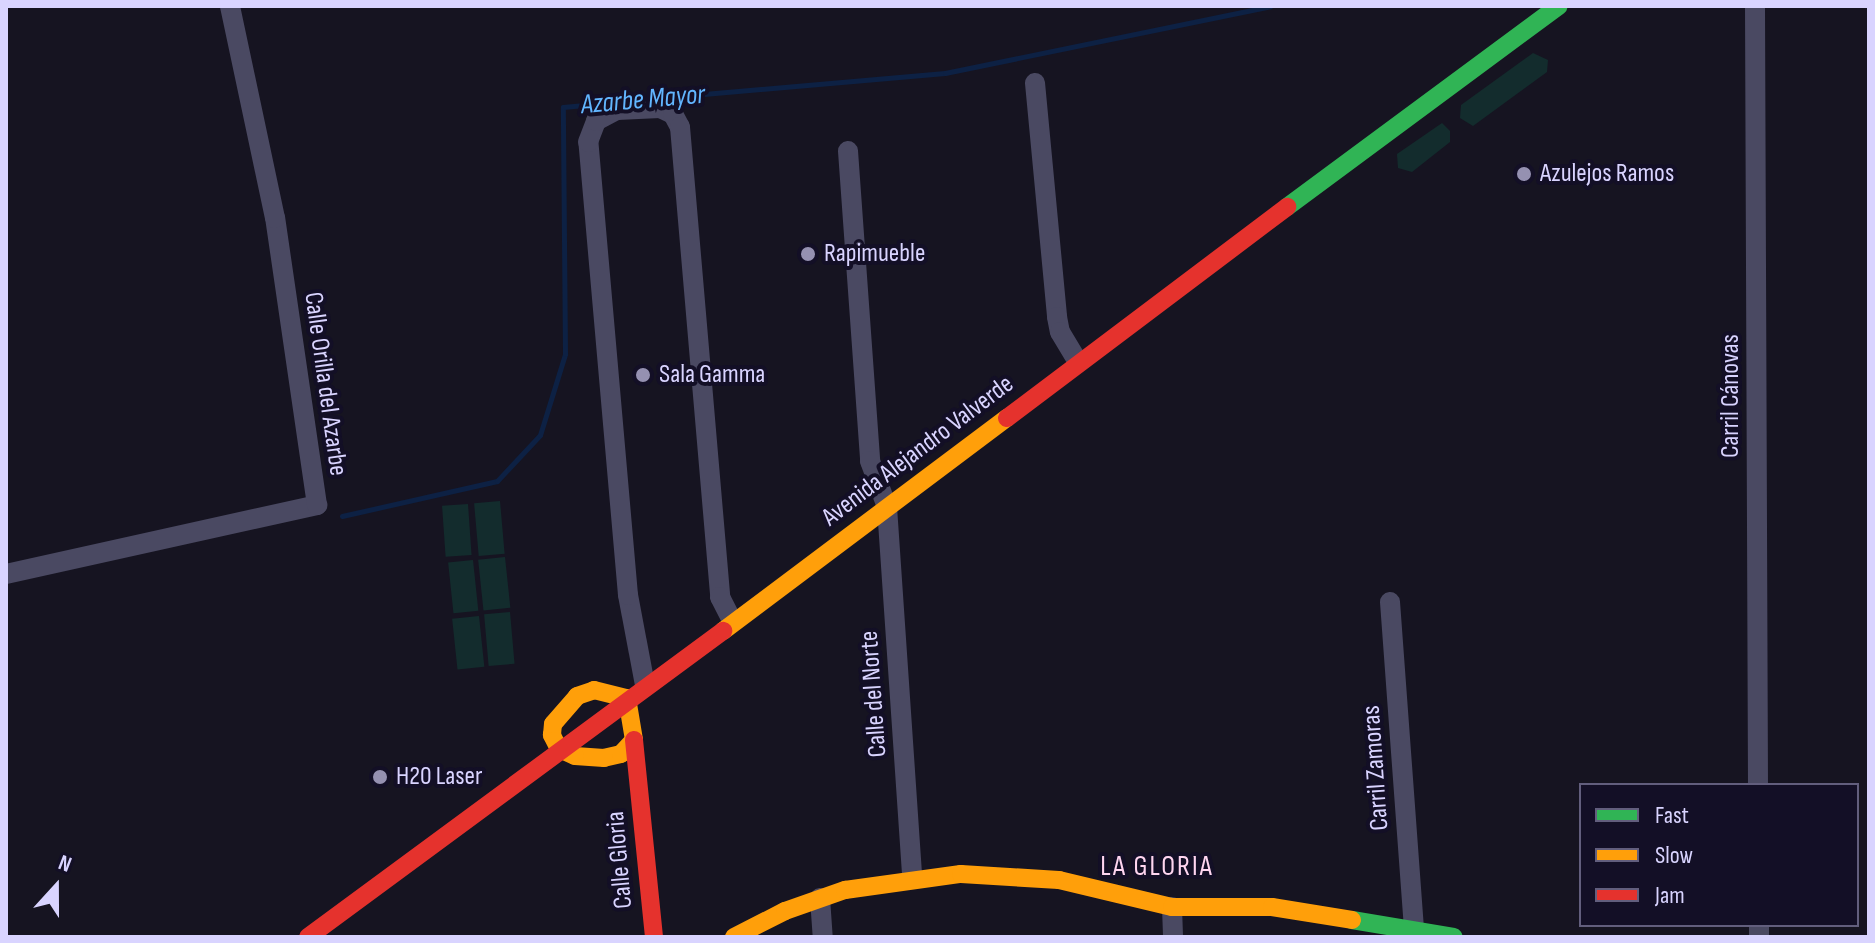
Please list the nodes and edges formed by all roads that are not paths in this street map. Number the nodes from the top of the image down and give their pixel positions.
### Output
1 (230, 6) edge
2 (1559, 6) edge
3 (1755, 6) edge
4 (1035, 83) dead end
5 (848, 151) dead end
6 (1078, 362) junction
7 (887, 507) junction
8 (6, 574) edge
9 (1390, 602) dead end
10 (732, 621) junction
11 (645, 685) junction
12 (627, 698) junction
13 (634, 740) junction
14 (559, 749) junction
15 (604, 758) junction
16 (638, 778) junction
17 (1758, 783) edge
18 (912, 878) junction
19 (820, 898) junction
20 (1172, 907) junction
21 (1371, 931) edge
22 (1414, 931) junction
23 (308, 937) edge
24 (654, 937) edge
25 (734, 937) edge
26 (823, 937) edge
27 (1173, 937) edge
28 (1454, 937) edge

1 - 8 street, Calle Orilla del Azarbe
2 - 6 main road, Avenida Alejandro Valverde
3 - 17 street, Carril Cánovas
4 - 6 street
5 - 7 street, Calle del Norte
6 - 7 main road, Avenida Alejandro Valverde
7 - 10 main road, Avenida Alejandro Valverde
7 - 18 street, Calle del Norte
9 - 22 street, Carril Zamoras
10 - 11 main road, Avenida Alejandro Valverde
10 - 11 street
11 - 12 main road, Avenida Alejandro Valverde
12 - 13 main road, Calle Gloria
12 - 14 main road, Avenida Alejandro Valverde
12 - 14 main road
13 - 15 main road
13 - 16 main road, Calle Gloria
14 - 15 main road
14 - 23 main road, Avenida Alejandro Valverde
15 - 16 main road
16 - 24 main road, Calle Gloria
18 - 19 main road
18 - 20 main road
19 - 25 main road
19 - 26 street
20 - 21 main road
20 - 27 street
21 - 22 main road
22 - 28 main road

